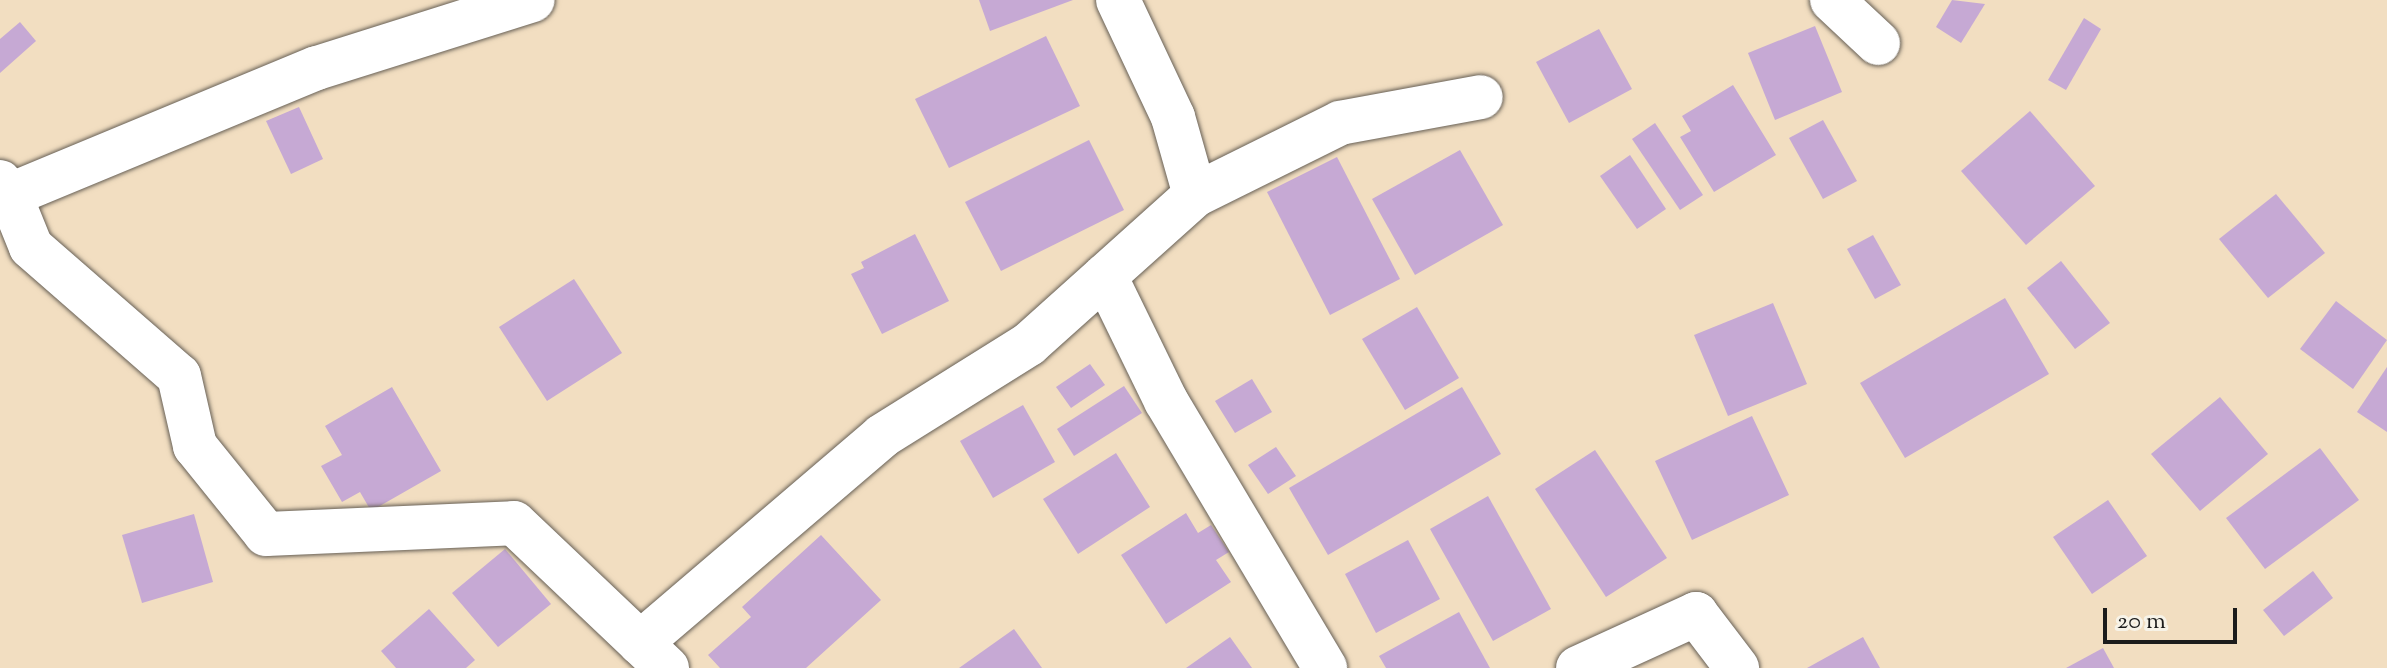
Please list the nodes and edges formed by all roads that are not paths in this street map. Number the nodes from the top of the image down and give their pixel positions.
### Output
1 (533, 0) edge
2 (1118, 0) edge
3 (1832, 0) edge
4 (1878, 43) dead end
5 (1481, 97) dead end
6 (5, 189) edge
7 (1195, 195) junction
8 (1105, 276) junction
9 (653, 656) edge
10 (1325, 668) edge
11 (1578, 668) edge
12 (1737, 668) edge

1 - 6 street
2 - 7 street
3 - 4 street
5 - 7 street
6 - 9 street
7 - 8 street
8 - 9 street
8 - 10 street
11 - 12 street

